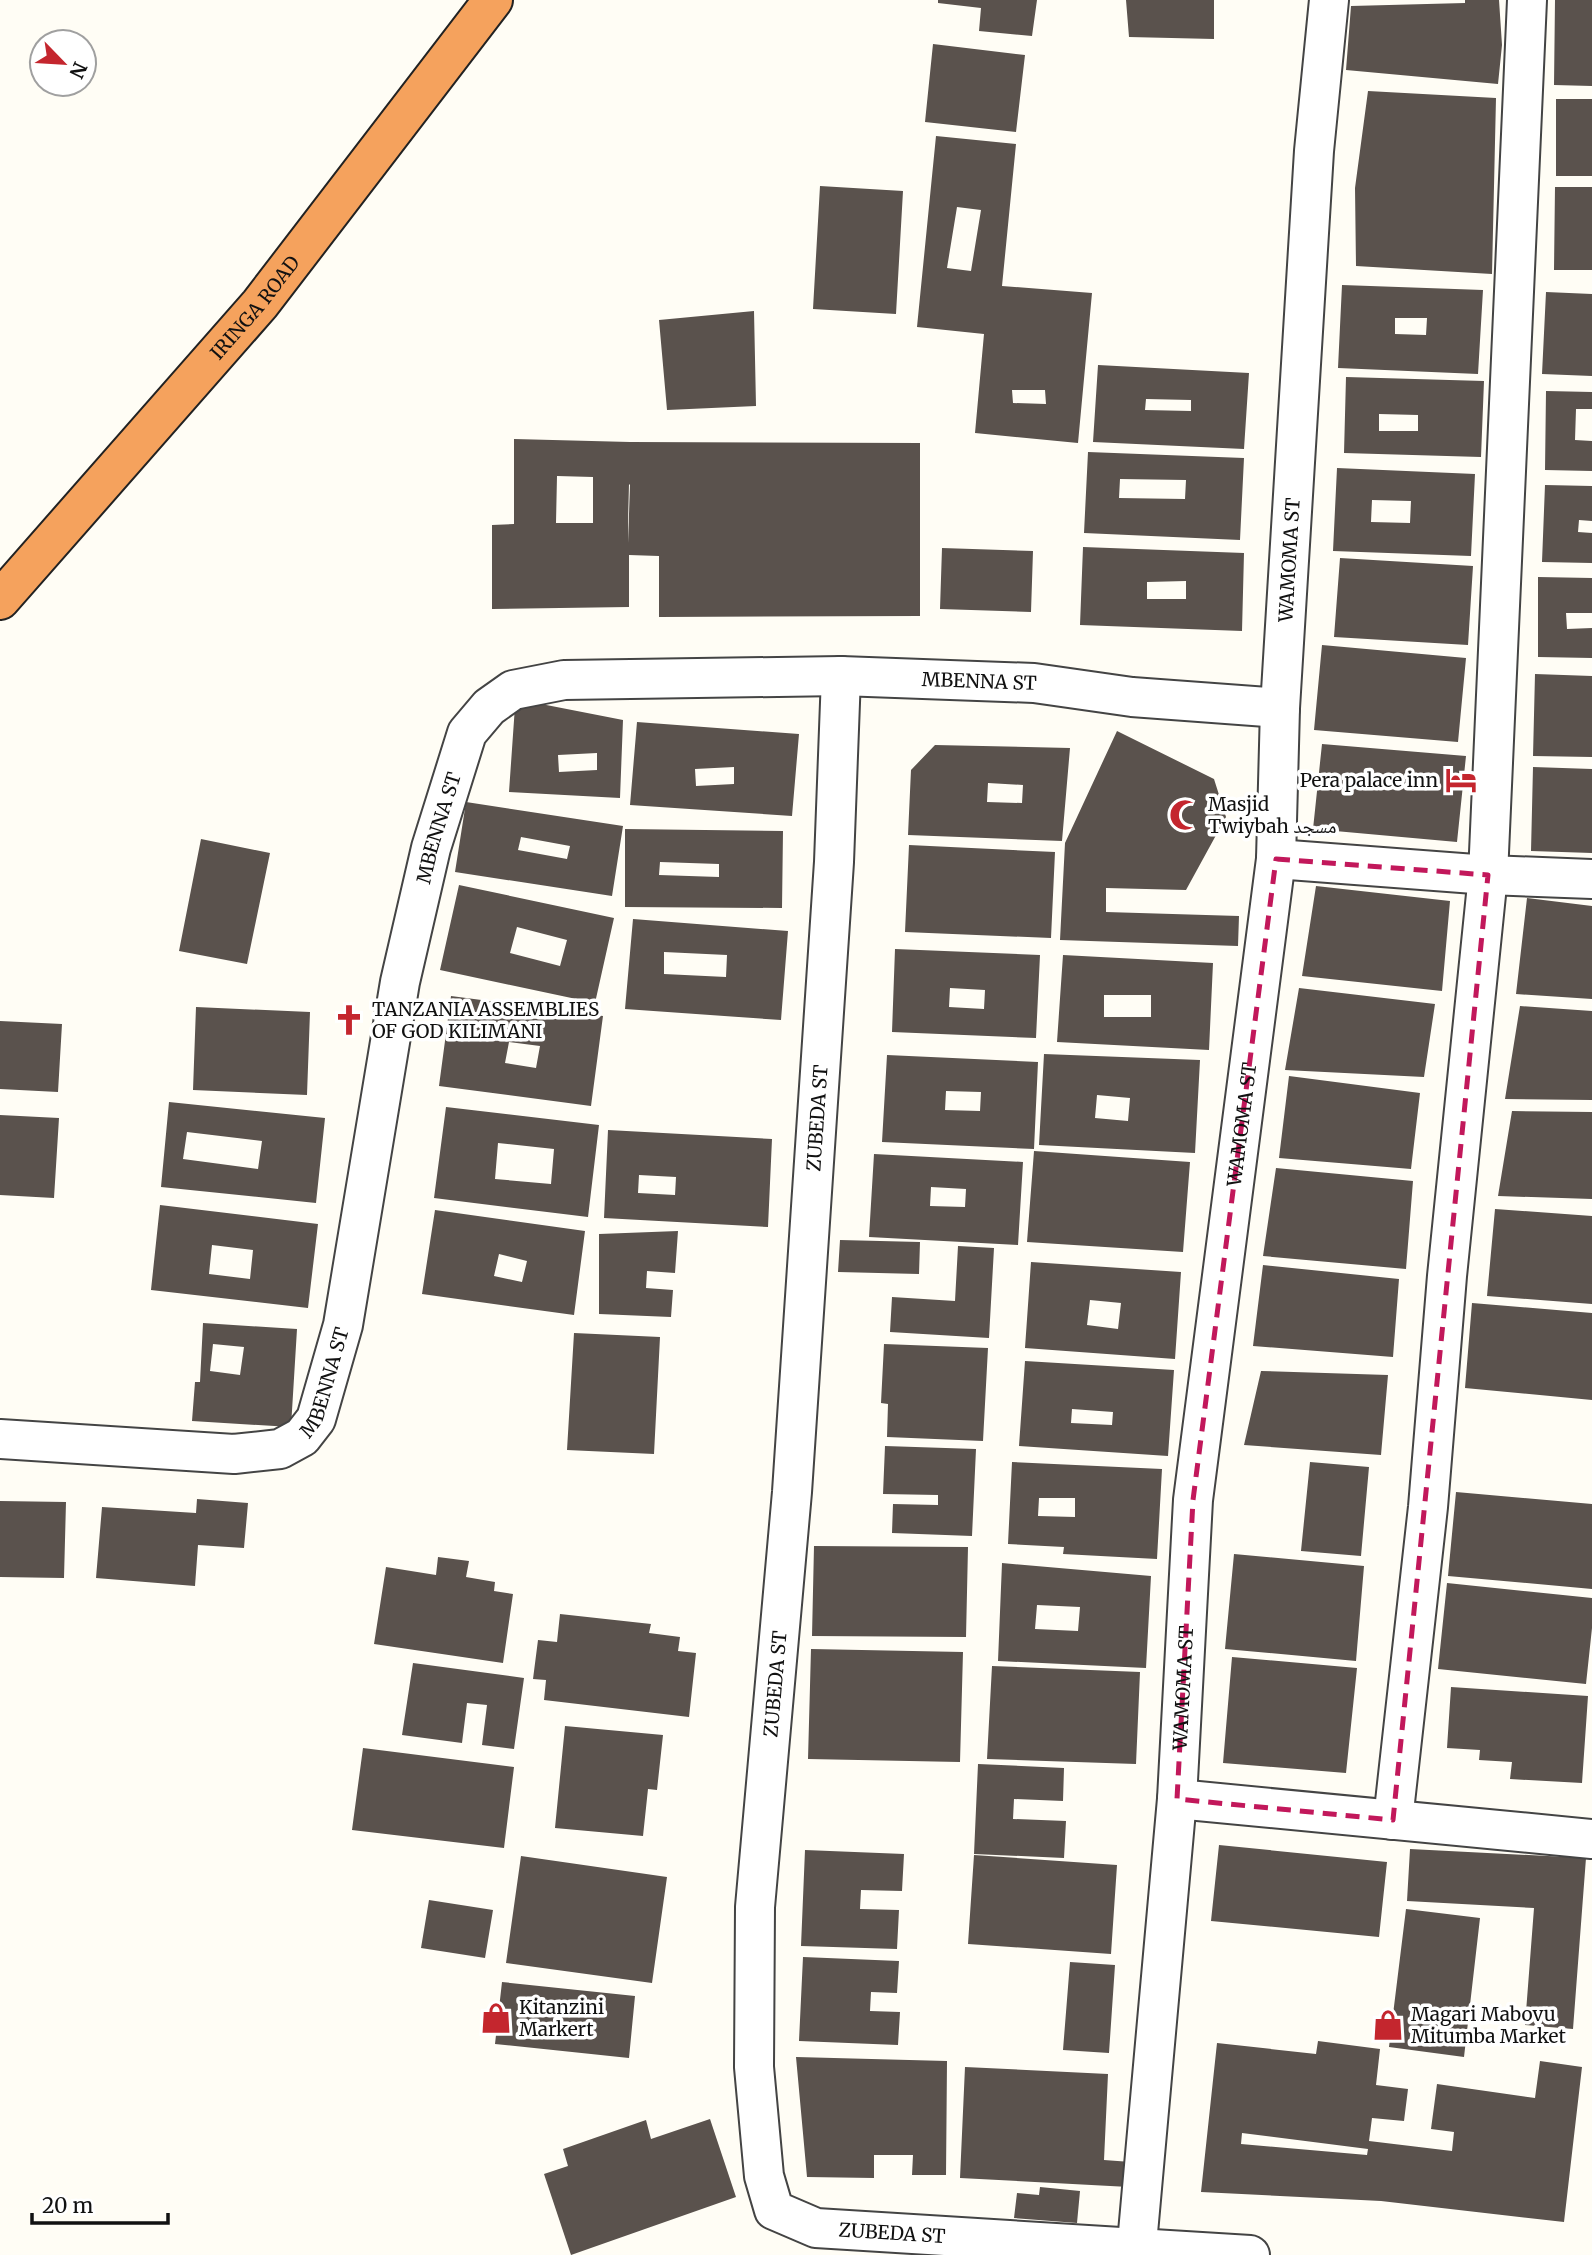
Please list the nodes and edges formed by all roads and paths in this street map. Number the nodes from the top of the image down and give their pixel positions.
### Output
1 (493, 0) edge
2 (1329, 0) edge
3 (1527, 0) edge
4 (0, 600) edge
5 (841, 676) junction
6 (1280, 708) junction
7 (1276, 859) junction
8 (1488, 875) junction
9 (1592, 879) edge
10 (0, 1439) edge
11 (1177, 1799) junction
12 (1393, 1820) junction
13 (1592, 1839) edge
14 (1136, 2252) edge
15 (1250, 2255) edge

1 - 4 highway, IRINGA ROAD
2 - 6 street, WAMOMA ST
3 - 8 street
5 - 6 street, MBENNA ST
5 - 10 street, MBENNA ST
5 - 14 street, ZUBEDA ST
6 - 7 street, WAMOMA ST
7 - 8 street
7 - 11 street, WAMOMA ST
8 - 9 street
8 - 12 street
11 - 12 street
11 - 14 street, WAMOMA ST
12 - 13 street
14 - 15 street, ZUBEDA ST

